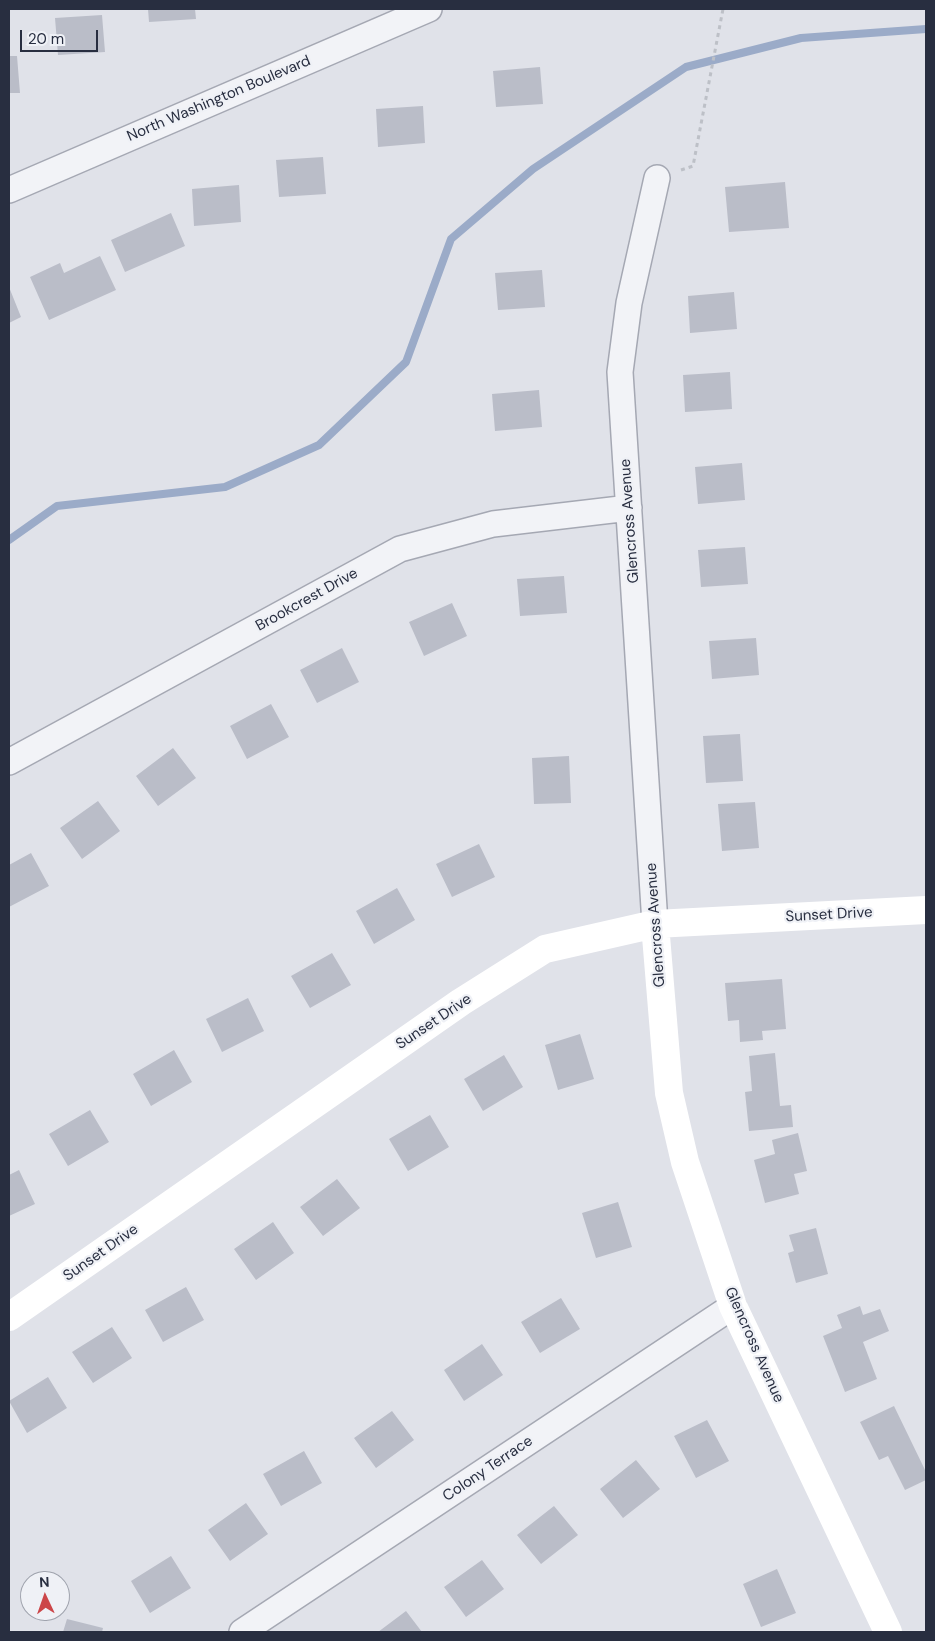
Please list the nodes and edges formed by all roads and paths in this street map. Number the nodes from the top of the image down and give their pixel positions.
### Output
1 (429, 9) edge
2 (723, 9) edge
3 (657, 178) joint
4 (9, 190) edge
5 (629, 508) junction
6 (9, 762) edge
7 (926, 910) edge
8 (655, 924) junction
9 (733, 1306) junction
10 (9, 1317) edge
11 (242, 1632) edge
12 (888, 1632) edge

1 - 4 street, North Washington Boulevard
2 - 3 path
3 - 5 street, Glencross Avenue
5 - 6 street, Brookcrest Drive
5 - 8 street, Glencross Avenue
7 - 8 street, Sunset Drive
8 - 9 street, Glencross Avenue
8 - 10 street, Sunset Drive
9 - 11 street, Colony Terrace
9 - 12 street, Glencross Avenue

